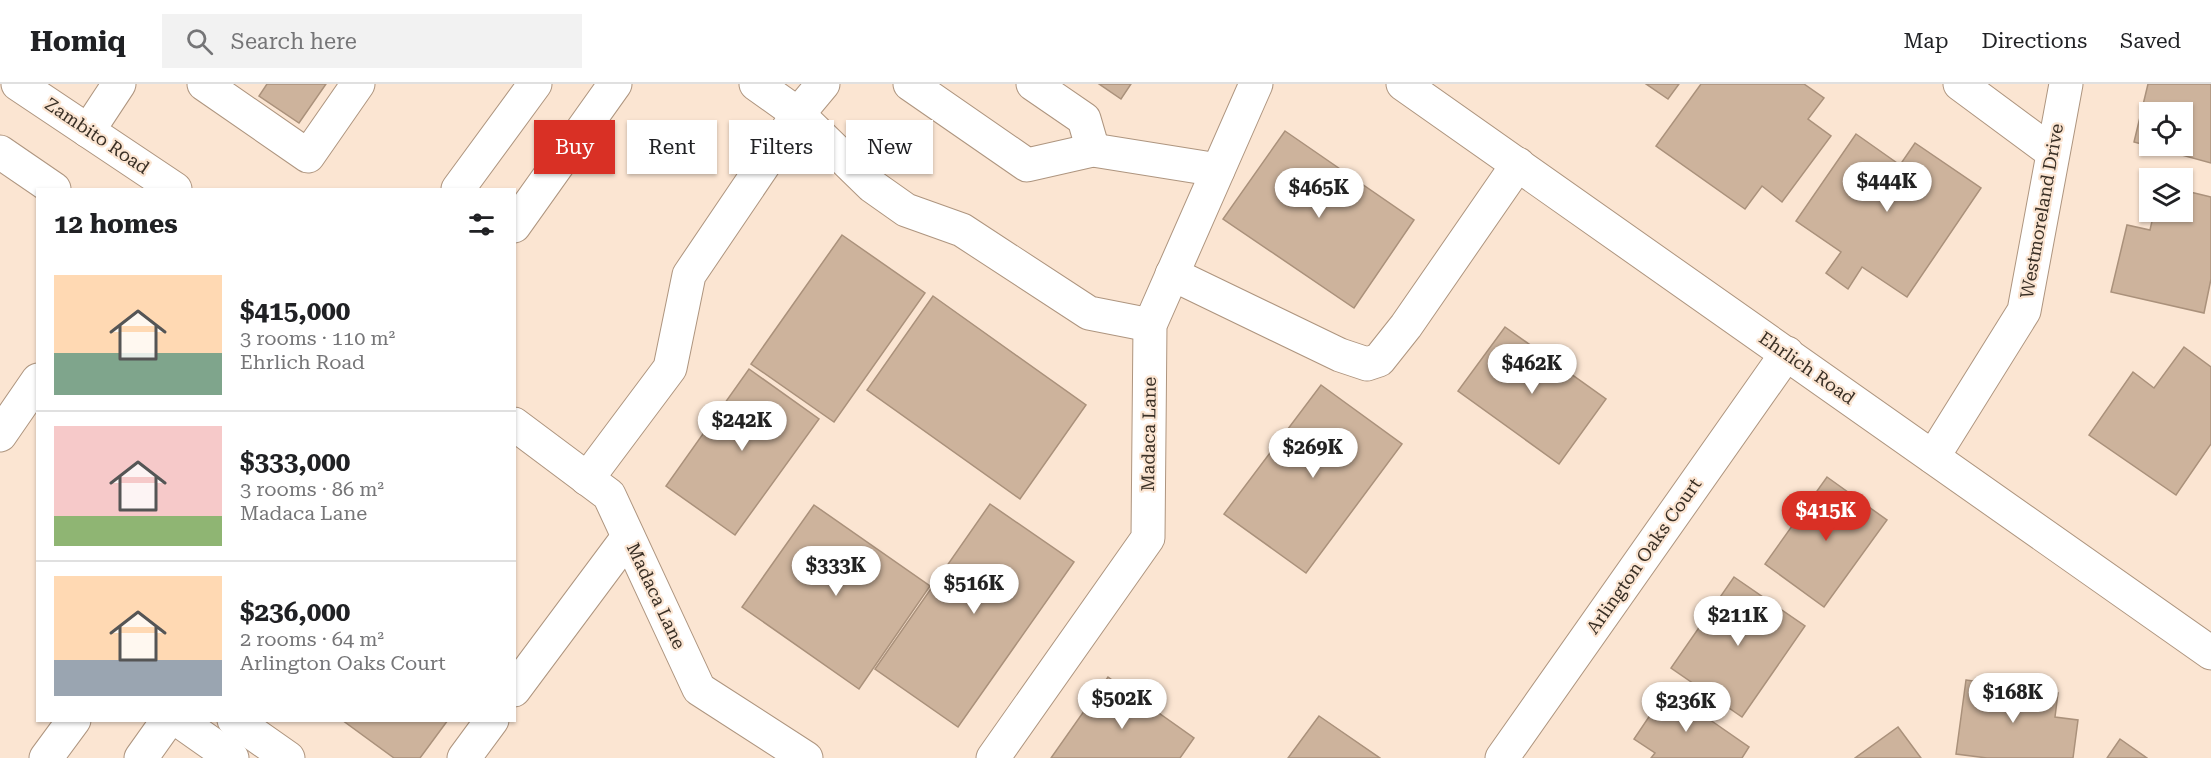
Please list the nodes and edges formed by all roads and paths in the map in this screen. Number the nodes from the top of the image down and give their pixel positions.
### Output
1 (18, 84) edge
2 (119, 84) edge
3 (358, 84) edge
4 (535, 84) edge
5 (615, 84) edge
6 (756, 84) edge
7 (823, 84) edge
8 (910, 84) edge
9 (1033, 84) edge
10 (1256, 84) edge
11 (1403, 84) edge
12 (1960, 84) edge
13 (2066, 84) edge
14 (214, 87) edge
15 (798, 114) junction
16 (88, 130) junction
17 (1093, 150) junction
18 (0, 152) edge
19 (2052, 152) junction
20 (1518, 164) junction
21 (1218, 170) junction
22 (53, 188) edge
23 (174, 188) edge
24 (459, 188) edge
25 (516, 223) edge
26 (1172, 274) junction
27 (1150, 325) junction
28 (1787, 353) junction
29 (36, 383) edge
30 (516, 426) edge
31 (0, 435) edge
32 (1934, 457) junction
33 (587, 479) junction
34 (628, 537) junction
35 (2211, 653) edge
36 (516, 687) edge
37 (73, 722) edge
38 (167, 722) edge
39 (181, 722) edge
40 (237, 722) edge
41 (491, 722) edge
42 (46, 758) edge
43 (141, 758) edge
44 (232, 758) edge
45 (288, 758) edge
46 (464, 758) edge
47 (806, 758) edge
48 (993, 758) edge
49 (1502, 758) edge

1 - 16 street, Zambito Road
2 - 16 street
3 - 14 street
4 - 24 street
5 - 25 street
6 - 15 street
7 - 15 street
8 - 17 street
9 - 17 street
10 - 21 street, Madaca Lane
11 - 20 street, Ehrlich Road
12 - 19 street
13 - 19 street, Westmoreland Drive
15 - 27 street
15 - 33 street
16 - 23 street, Zambito Road
17 - 21 street
18 - 22 street
19 - 32 street, Westmoreland Drive
20 - 26 street
20 - 28 street, Ehrlich Road
21 - 26 street, Madaca Lane
26 - 27 street, Madaca Lane
27 - 48 street, Madaca Lane
28 - 32 street, Ehrlich Road
28 - 49 street, Arlington Oaks Court
29 - 31 street
30 - 33 street, Madaca Lane
32 - 35 street, Ehrlich Road
33 - 34 street, Madaca Lane
34 - 36 street
34 - 47 street, Madaca Lane
37 - 42 street
38 - 43 street
39 - 44 street
40 - 45 street
41 - 46 street

